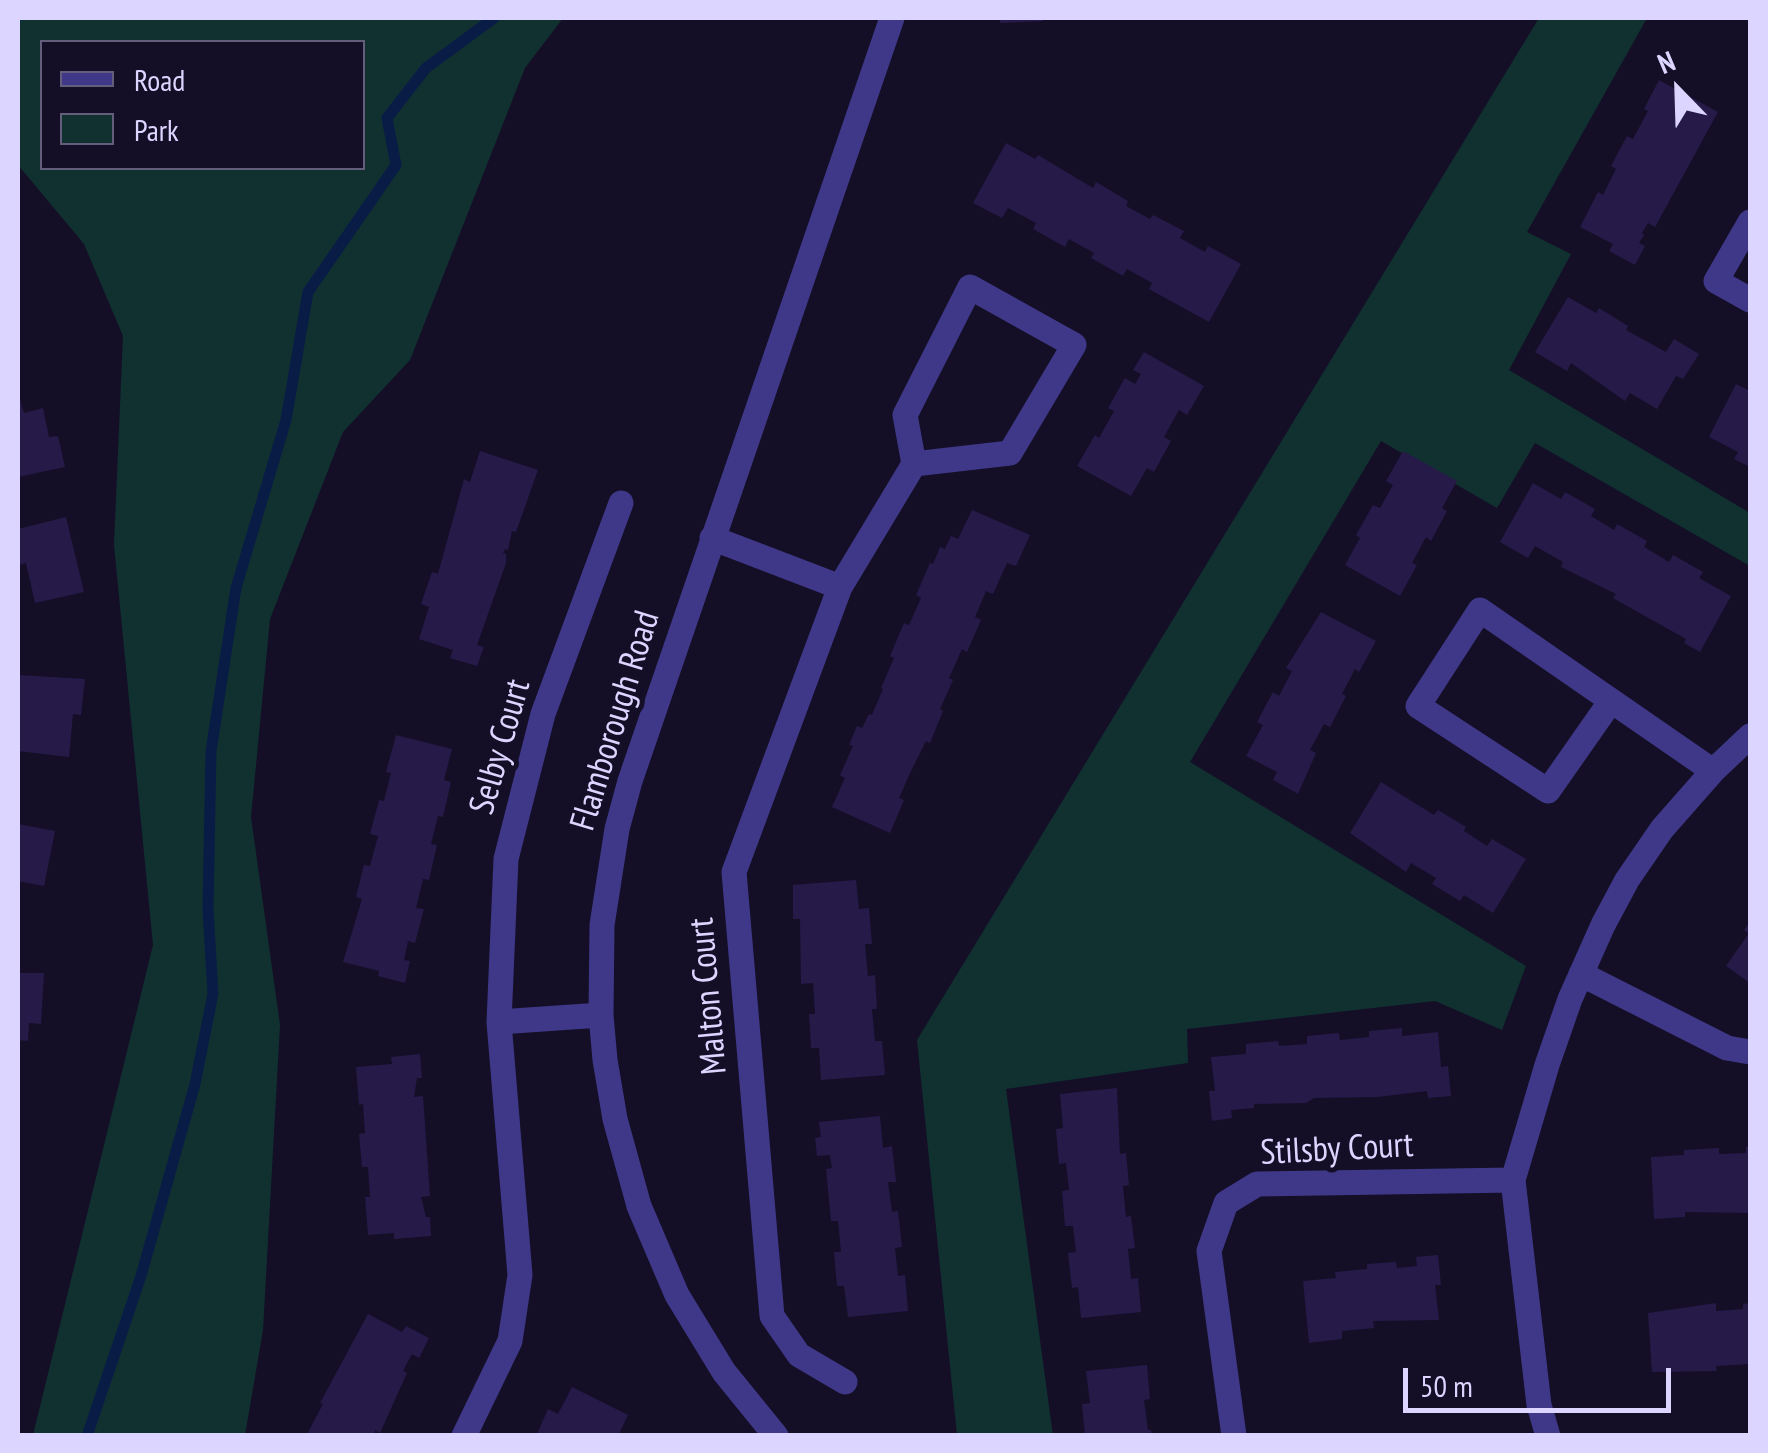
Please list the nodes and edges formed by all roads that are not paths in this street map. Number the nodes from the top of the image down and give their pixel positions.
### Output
1 (892, 18) edge
2 (1750, 222) edge
3 (1750, 300) edge
4 (914, 464) junction
5 (621, 502) dead end
6 (712, 538) junction
7 (840, 587) junction
8 (1612, 701) junction
9 (1750, 736) edge
10 (1713, 771) junction
11 (1581, 974) junction
12 (601, 1015) junction
13 (499, 1022) junction
14 (1750, 1052) edge
15 (1513, 1180) junction
16 (846, 1382) dead end
17 (464, 1436) edge
18 (776, 1436) edge
19 (1234, 1436) edge
20 (1548, 1436) edge

1 - 6 street, Flamborough Road
2 - 3 street
4 - 4 street
4 - 7 street, Malton Court
5 - 13 street, Selby Court
6 - 7 street
6 - 12 street, Flamborough Road
7 - 16 street, Malton Court
8 - 8 street
8 - 10 street
9 - 10 street
10 - 11 street
11 - 14 street
11 - 15 street
12 - 13 street
12 - 18 street, Flamborough Road
13 - 17 street, Selby Court
15 - 19 street, Stilsby Court
15 - 20 street

